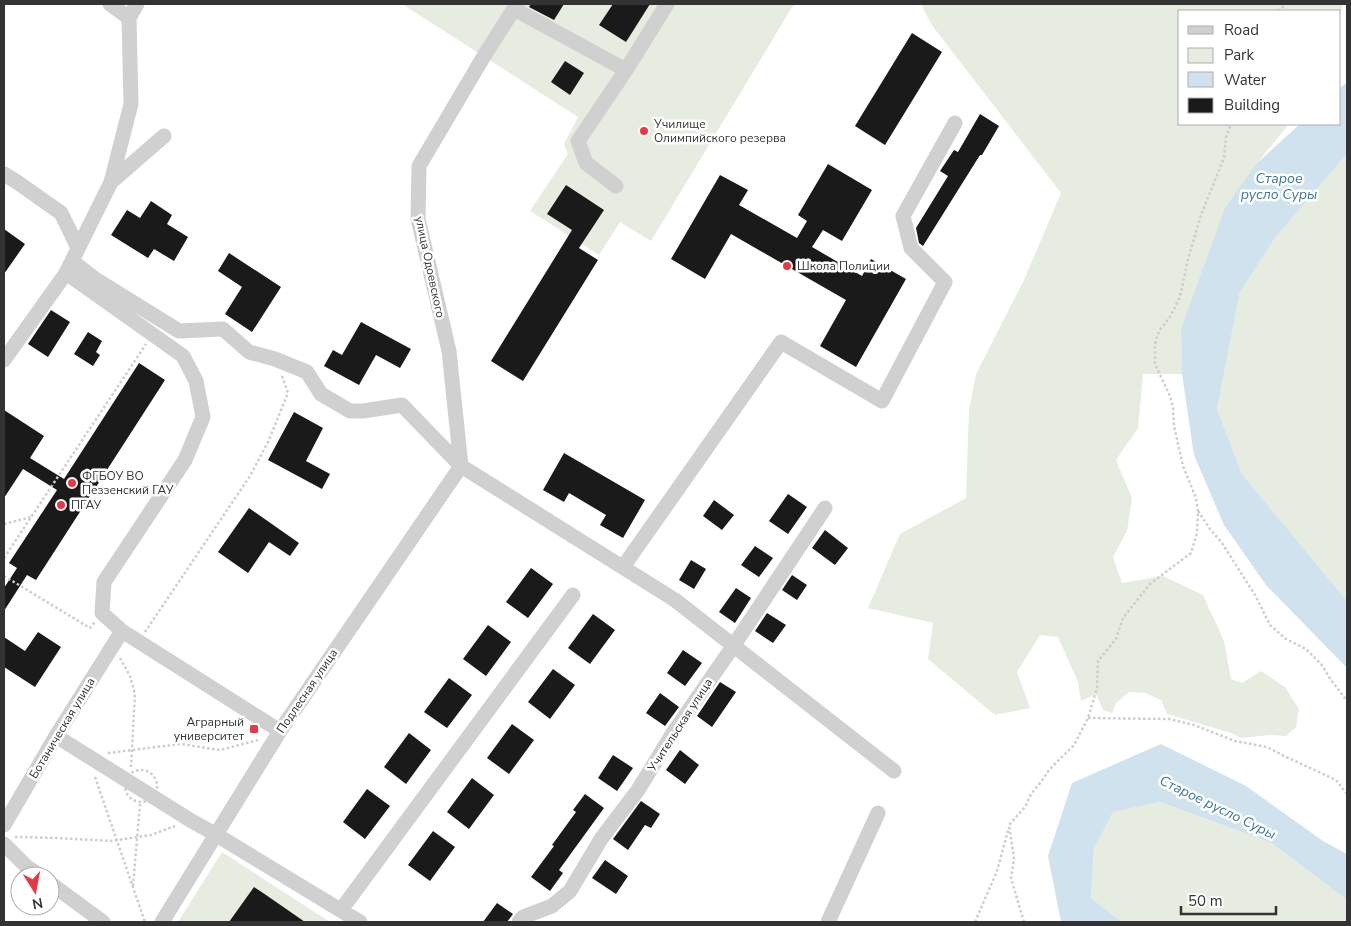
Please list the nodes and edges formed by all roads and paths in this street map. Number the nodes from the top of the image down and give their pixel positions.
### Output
1 (110, 4) edge
2 (137, 4) edge
3 (667, 4) edge
4 (515, 6) edge
5 (129, 18) junction
6 (626, 70) junction
7 (955, 123) dead end
8 (1230, 125) edge
9 (164, 136) dead end
10 (4, 174) edge
11 (111, 182) junction
12 (616, 186) dead end
13 (72, 261) junction
14 (152, 335) junction
15 (275, 359) junction
16 (4, 360) edge
17 (461, 466) junction
18 (825, 508) dead end
19 (1198, 510) junction
20 (31, 518) junction
21 (4, 524) edge
22 (4, 558) edge
23 (623, 567) junction
24 (4, 576) edge
25 (573, 595) dead end
26 (102, 613) junction
27 (122, 631) junction
28 (139, 641) junction
29 (734, 645) junction
30 (112, 646) junction
31 (1347, 701) edge
32 (1088, 718) junction
33 (280, 731) junction
34 (56, 736) junction
35 (258, 740) dead end
36 (132, 750) junction
37 (88, 756) junction
38 (894, 770) dead end
39 (131, 773) dead end
40 (1347, 794) edge
41 (140, 802) dead end
42 (878, 813) dead end
43 (190, 820) junction
44 (1009, 825) junction
45 (215, 834) junction
46 (7, 836) edge
47 (137, 837) junction
48 (116, 840) junction
49 (26, 866) edge
50 (133, 887) junction
51 (60, 891) edge
52 (341, 910) junction
53 (103, 922) edge
54 (145, 922) edge
55 (162, 922) edge
56 (360, 922) edge
57 (519, 922) edge
58 (828, 922) edge
59 (975, 922) edge
60 (1024, 922) edge

1 - 5 street
2 - 5 street
3 - 6 street
4 - 6 street
4 - 17 street, улица Одоевского
5 - 11 street
6 - 12 street
7 - 23 street
8 - 19 path
9 - 11 street
10 - 13 street
11 - 13 street
13 - 14 street
13 - 15 street
13 - 16 street
14 - 20 path
14 - 26 street
15 - 17 street
15 - 28 path
17 - 23 street
17 - 33 street, Подлесная улица
18 - 29 street, Учительская улица
19 - 31 path
19 - 32 path
20 - 21 path
20 - 22 path
23 - 29 street
24 - 26 path
25 - 52 street
26 - 27 street
27 - 28 street
27 - 30 street, Ботаническая улица
28 - 33 street
29 - 38 street
29 - 57 street, Учительская улица
30 - 34 street, Ботаническая улица
30 - 36 path
32 - 40 path
32 - 44 path
33 - 45 street, Подлесная улица
34 - 37 street
34 - 46 street, Ботаническая улица
35 - 36 path
36 - 37 path
36 - 39 path
37 - 43 street
37 - 48 path
41 - 47 path
42 - 58 street
43 - 45 street
43 - 47 path
44 - 59 path
44 - 60 path
45 - 52 street
45 - 55 street, Подлесная улица
46 - 48 path
46 - 49 street
47 - 48 path
47 - 50 path
48 - 50 path
50 - 54 path
51 - 53 street
52 - 56 street

